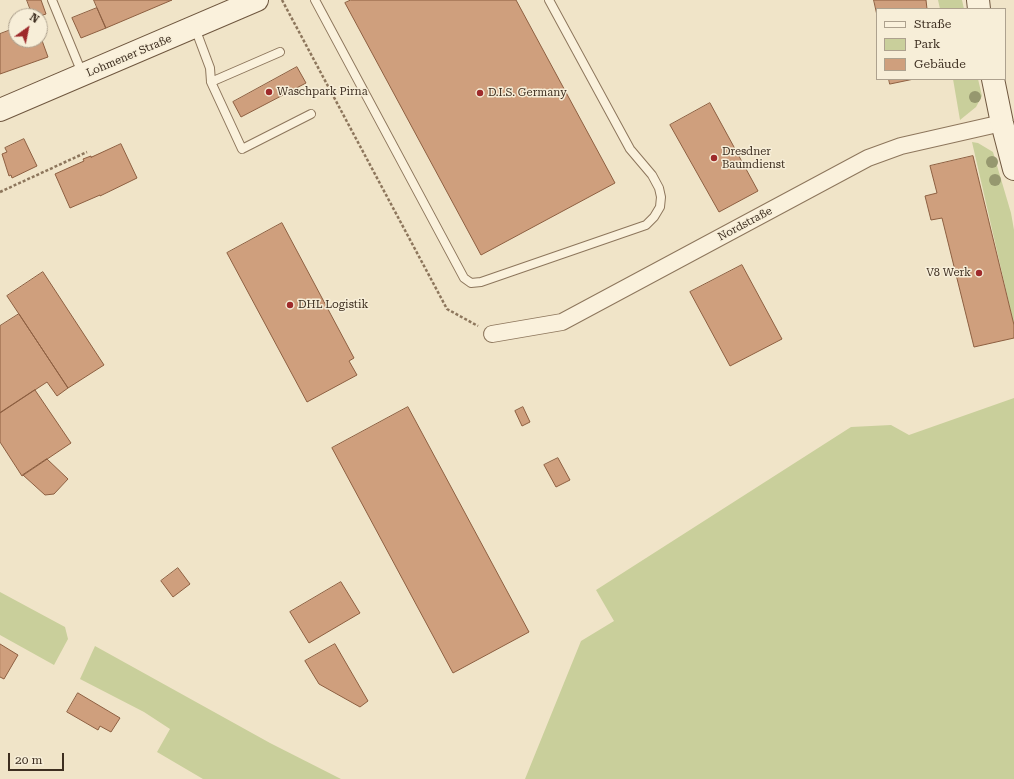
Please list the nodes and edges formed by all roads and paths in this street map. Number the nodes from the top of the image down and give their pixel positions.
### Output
1 (52, 0) edge
2 (257, 0) edge
3 (282, 0) edge
4 (315, 0) edge
5 (549, 0) edge
6 (195, 27) junction
7 (280, 52) dead end
8 (83, 75) junction
9 (994, 80) edge
10 (211, 82) junction
11 (0, 110) edge
12 (311, 114) dead end
13 (1002, 123) junction
14 (87, 152) dead end
15 (1014, 169) edge
16 (0, 192) edge
17 (492, 334) joint

1 - 8 lane
2 - 6 main road, Lohmener Straße
3 - 17 path
4 - 5 lane
6 - 8 main road, Lohmener Straße
6 - 10 lane
7 - 10 lane
8 - 11 main road, Lohmener Straße
9 - 13 main road
10 - 12 lane
13 - 15 main road
13 - 17 street, Nordstraße
14 - 16 path

